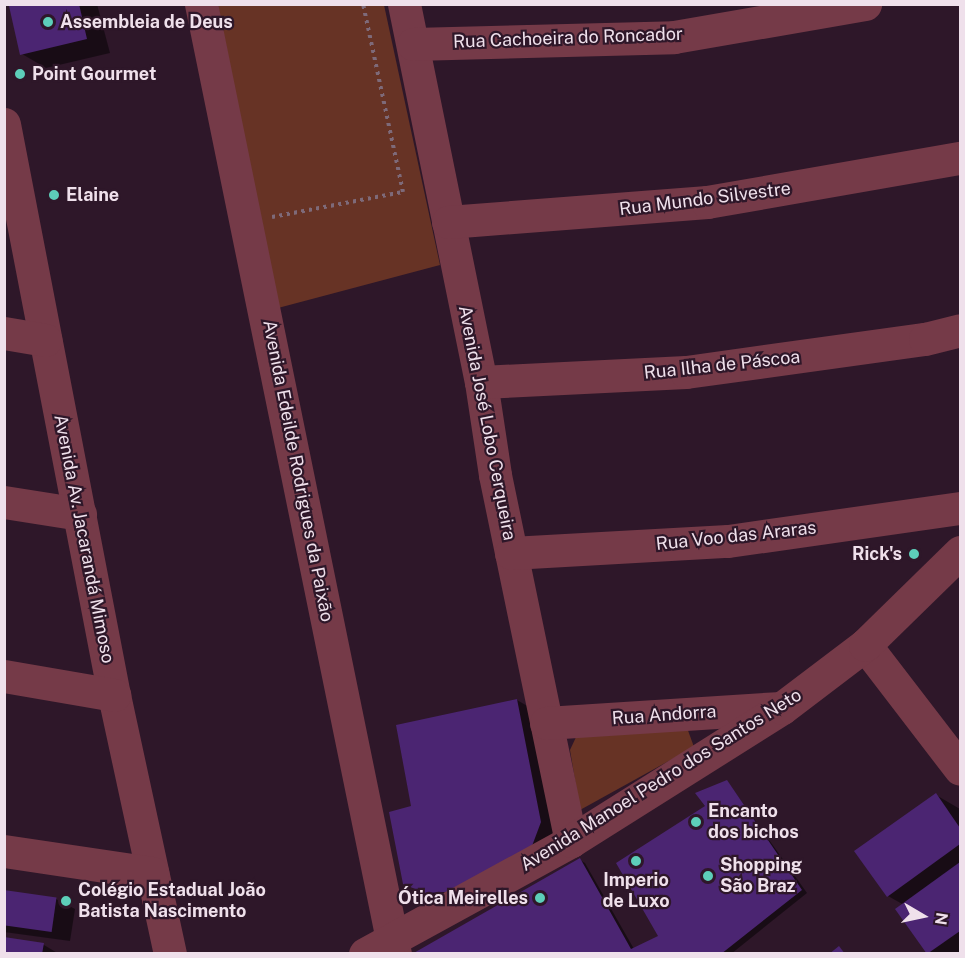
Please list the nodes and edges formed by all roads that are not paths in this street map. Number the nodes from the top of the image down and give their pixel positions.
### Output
1 (201, 4) edge
2 (404, 4) edge
3 (865, 4) edge
4 (413, 44) junction
5 (4, 124) edge
6 (960, 158) edge
7 (8, 161) edge
8 (448, 222) junction
9 (960, 330) edge
10 (4, 333) edge
11 (45, 340) junction
12 (481, 382) junction
13 (4, 502) edge
14 (960, 508) edge
15 (80, 514) junction
16 (960, 552) edge
17 (511, 553) junction
18 (865, 645) junction
19 (4, 676) edge
20 (114, 694) junction
21 (782, 708) junction
22 (546, 723) junction
23 (960, 769) edge
24 (571, 841) junction
25 (4, 851) edge
26 (152, 873) junction
27 (384, 949) edge
28 (170, 954) edge

1 - 27 street, Avenida Edeilde Rodrigues da Paixão
2 - 4 street, Avenida José Lobo Cerqueira
3 - 4 street, Rua Cachoeira do Roncador
4 - 8 street, Avenida José Lobo Cerqueira
5 - 7 street, Avenida Av. Jacarandá Mimoso
6 - 8 street, Rua Mundo Silvestre
7 - 11 street, Avenida Av. Jacarandá Mimoso
8 - 12 street, Avenida José Lobo Cerqueira
9 - 12 street, Rua Ilha de Páscoa
10 - 11 street
11 - 15 street, Avenida Av. Jacarandá Mimoso
12 - 17 street, Avenida José Lobo Cerqueira
13 - 15 street
14 - 17 street, Rua Voo das Araras
15 - 20 street, Avenida Av. Jacarandá Mimoso
16 - 18 street, Avenida Manoel Pedro dos Santos Neto
17 - 22 street, Avenida José Lobo Cerqueira
18 - 21 street, Avenida Manoel Pedro dos Santos Neto
18 - 23 street
19 - 20 street
20 - 26 street, Avenida Av. Jacarandá Mimoso
21 - 22 street, Rua Andorra
21 - 24 street, Avenida Manoel Pedro dos Santos Neto
22 - 24 street, Avenida José Lobo Cerqueira
24 - 27 street, Avenida Manoel Pedro dos Santos Neto
25 - 26 street
26 - 28 street, Avenida Av. Jacarandá Mimoso

